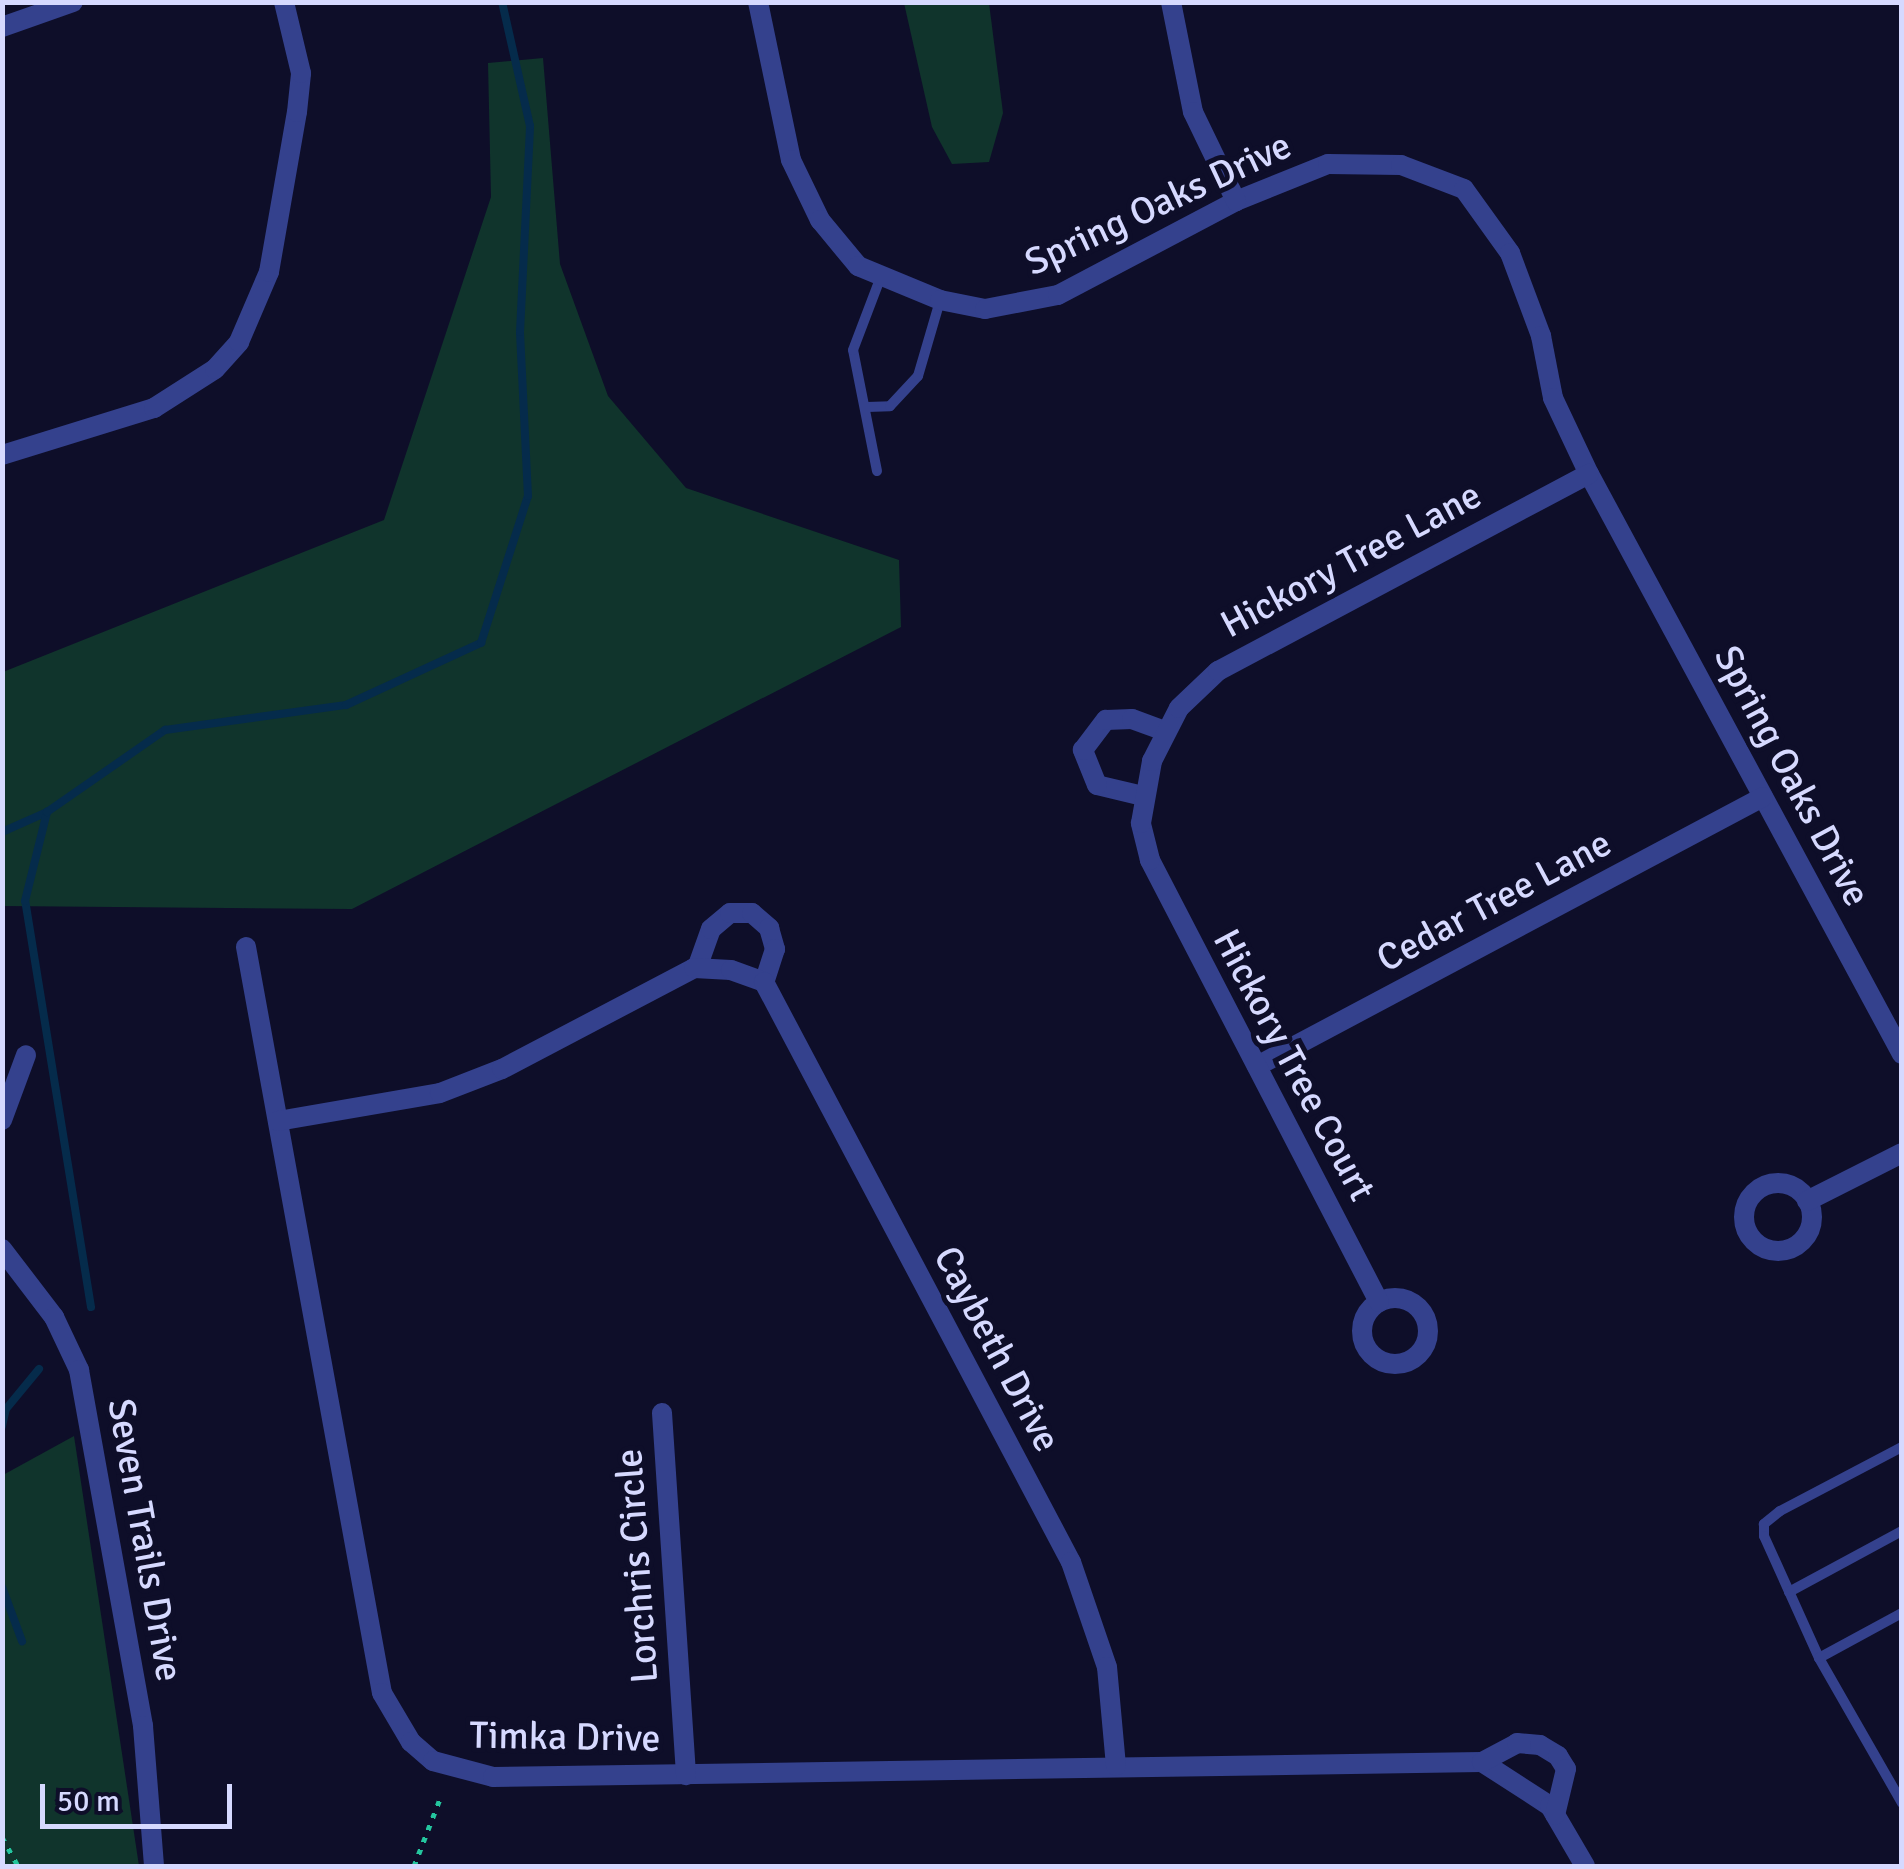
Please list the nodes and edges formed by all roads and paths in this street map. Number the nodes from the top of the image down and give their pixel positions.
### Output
1 (73, 2) edge
2 (284, 2) edge
3 (758, 2) edge
4 (1170, 2) edge
5 (2, 28) edge
6 (1236, 201) junction
7 (880, 279) junction
8 (940, 300) junction
9 (867, 407) junction
10 (2, 455) edge
11 (876, 471) dead end
12 (1589, 474) junction
13 (1163, 730) junction
14 (1143, 796) junction
15 (1763, 797) junction
16 (1150, 860) joint
17 (246, 947) dead end
18 (697, 968) junction
19 (764, 982) junction
20 (26, 1054) dead end
21 (1902, 1054) edge
22 (1258, 1066) junction
23 (2, 1120) edge
24 (278, 1120) junction
25 (1902, 1153) edge
26 (1807, 1200) dead end
27 (2, 1249) edge
28 (1379, 1302) dead end
29 (662, 1412) dead end
30 (1902, 1447) edge
31 (1902, 1531) edge
32 (1789, 1592) junction
33 (1902, 1612) edge
34 (1819, 1658) junction
35 (1482, 1762) junction
36 (1116, 1766) junction
37 (686, 1774) junction
38 (441, 1796) dead end
39 (1902, 1804) edge
40 (1555, 1815) junction
41 (2, 1837) edge
42 (18, 1866) edge
43 (154, 1866) edge
44 (414, 1866) edge
45 (1586, 1866) edge

1 - 5 street
2 - 10 street
3 - 7 street, Spring Oaks Drive
4 - 6 street
6 - 8 street, Spring Oaks Drive
6 - 12 street, Spring Oaks Drive
7 - 8 street, Spring Oaks Drive
7 - 9 lane
8 - 9 lane
9 - 11 lane
12 - 13 street, Hickory Tree Lane
12 - 15 street, Spring Oaks Drive
13 - 14 street, Hickory Tree Lane
13 - 14 street
14 - 16 street, Hickory Tree Lane
15 - 21 street, Spring Oaks Drive
15 - 22 street, Cedar Tree Lane
16 - 22 street, Hickory Tree Court
17 - 24 street, Timka Drive
18 - 19 street
18 - 19 street
18 - 24 street
19 - 36 street, Caybeth Drive
20 - 23 street
22 - 28 street, Hickory Tree Court
24 - 37 street, Timka Drive
25 - 26 street
27 - 43 street, Seven Trails Drive
29 - 37 street, Lorchris Circle
30 - 32 lane
31 - 32 lane
32 - 34 lane
33 - 34 lane
34 - 39 lane
35 - 36 street, Timka Drive
35 - 40 street, Timka Drive
35 - 40 street, Timka Drive
36 - 37 street, Timka Drive
38 - 44 path
40 - 45 street, Timka Drive
41 - 42 path

